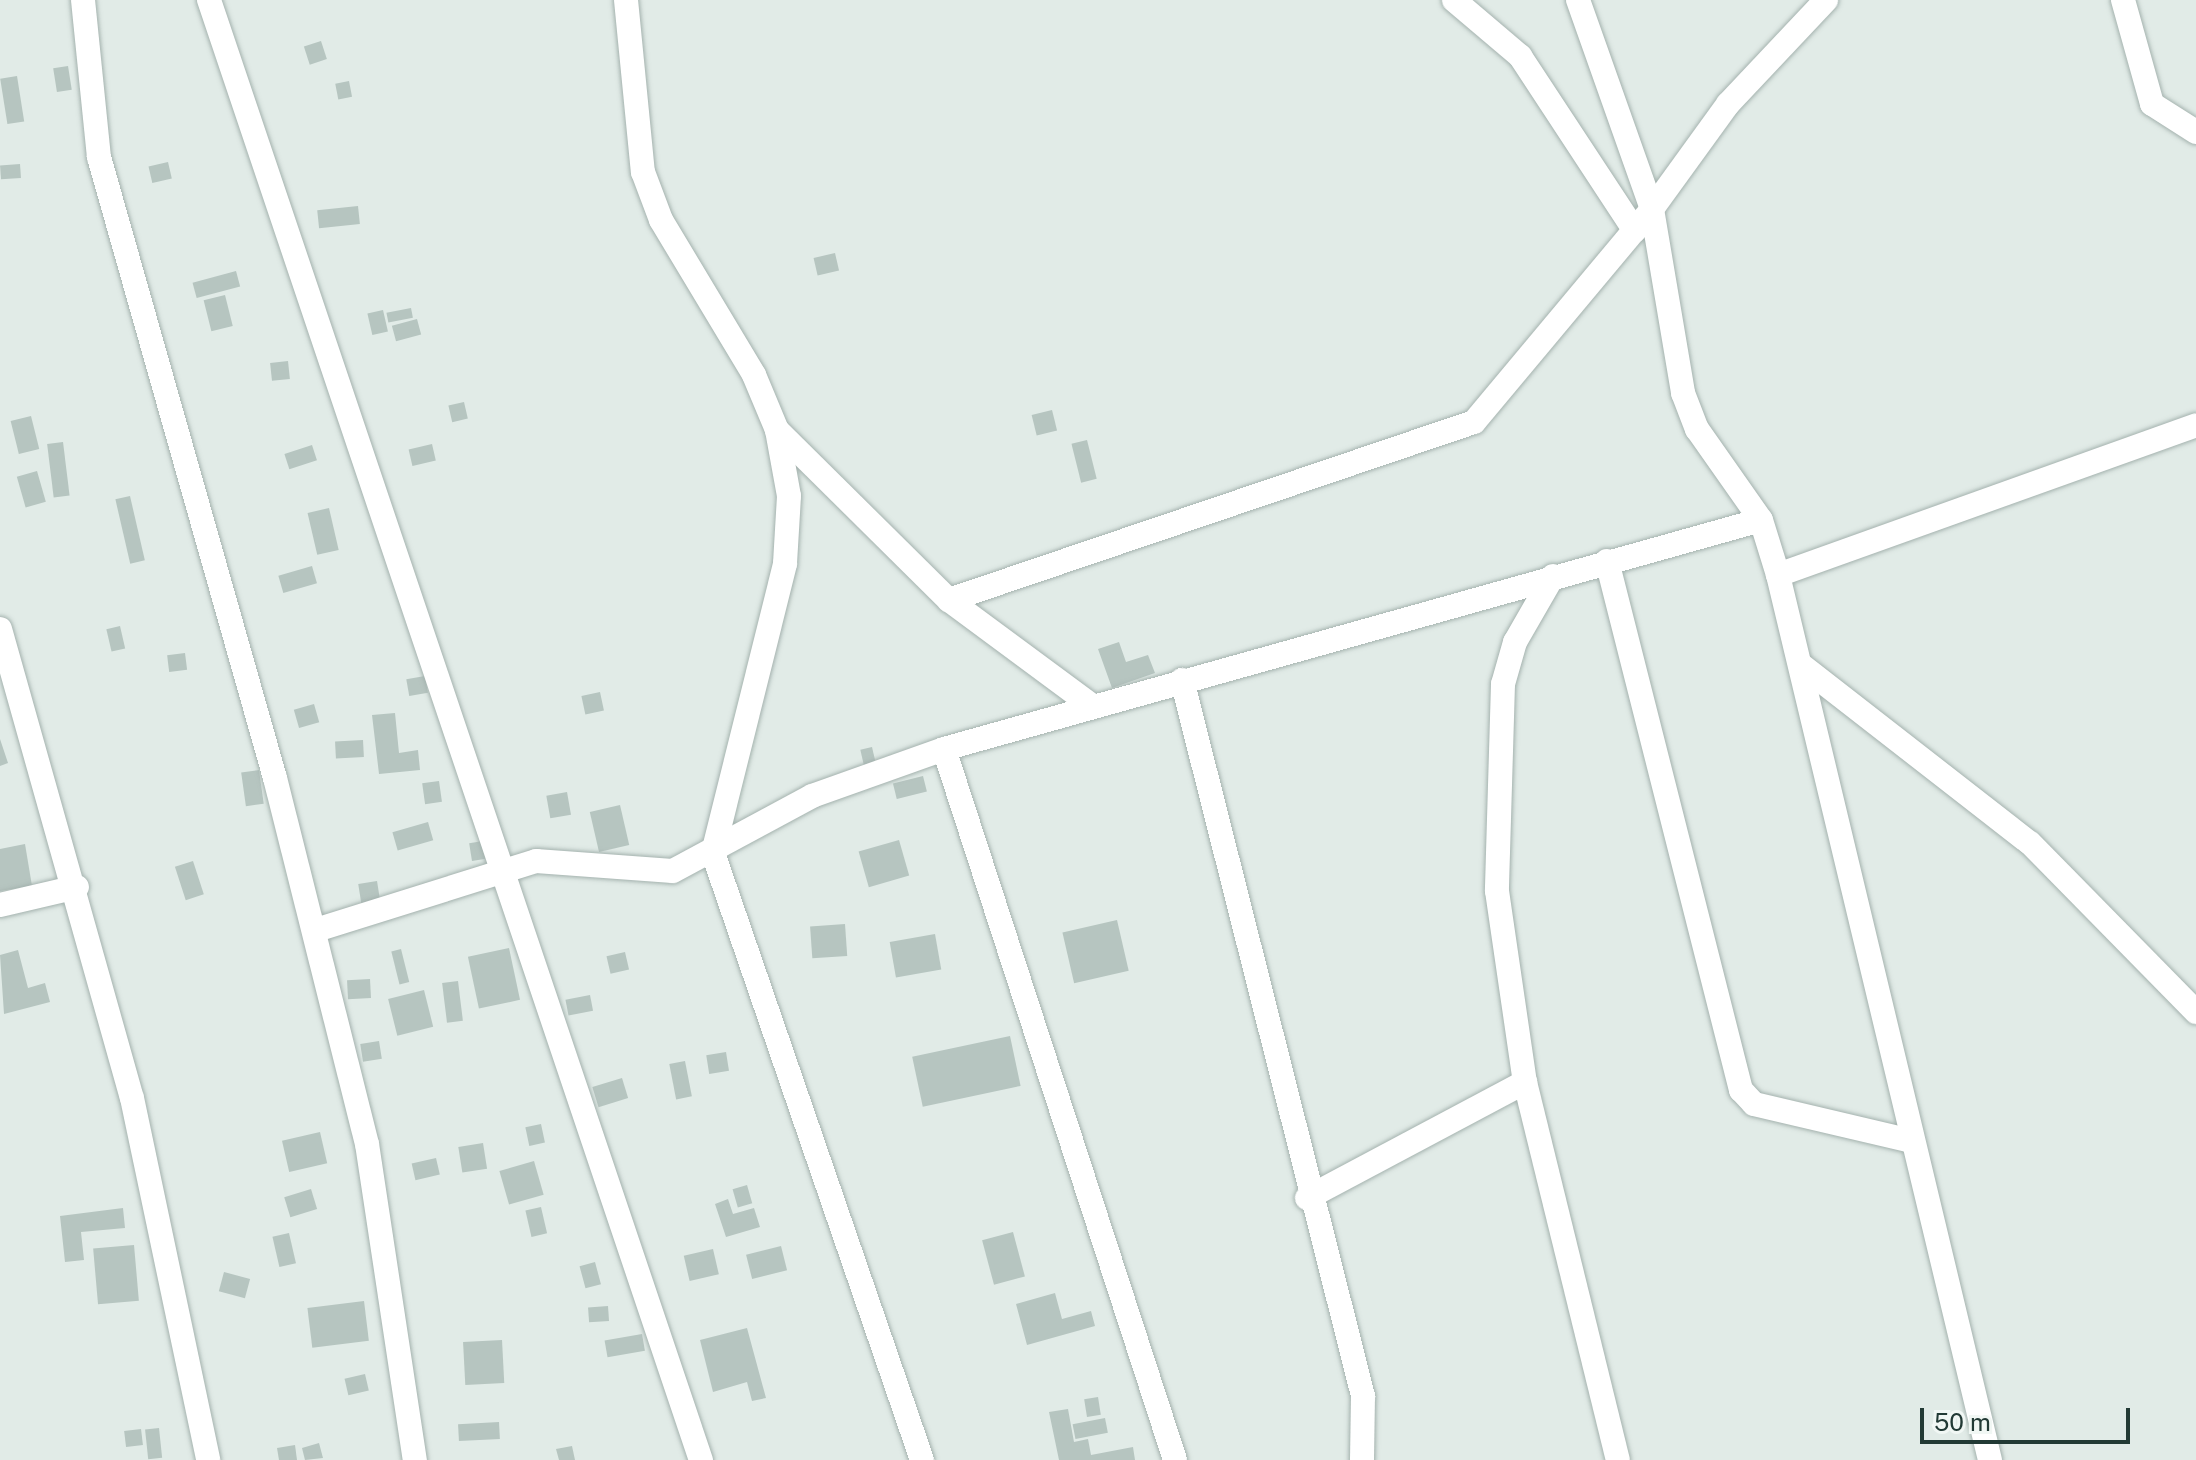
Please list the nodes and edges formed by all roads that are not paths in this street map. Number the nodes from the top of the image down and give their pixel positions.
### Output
1 (83, 0) edge
2 (209, 0) edge
3 (626, 0) edge
4 (1454, 0) edge
5 (1578, 0) edge
6 (1826, 0) edge
7 (2123, 0) edge
8 (2196, 132) edge
9 (1652, 209) junction
10 (1635, 231) junction
11 (2196, 425) edge
12 (777, 430) junction
13 (1761, 520) junction
14 (1607, 561) junction
15 (1778, 575) junction
16 (1553, 576) junction
17 (949, 600) junction
18 (0, 629) edge
19 (1801, 665) junction
20 (1182, 680) junction
21 (1092, 706) junction
22 (944, 749) junction
23 (713, 853) junction
24 (500, 868) junction
25 (77, 887) junction
26 (0, 905) edge
27 (316, 930) junction
28 (2196, 1012) edge
29 (1525, 1082) junction
30 (1908, 1140) junction
31 (1307, 1198) junction
32 (208, 1460) edge
33 (415, 1460) edge
34 (701, 1460) edge
35 (922, 1460) edge
36 (1175, 1460) edge
37 (1362, 1460) edge
38 (1618, 1460) edge
39 (1990, 1460) edge

1 - 27 street
2 - 24 street
3 - 12 street
4 - 10 street
5 - 9 street
6 - 9 street
7 - 8 street
9 - 10 street
9 - 13 street
10 - 17 street
11 - 15 street
12 - 17 street
12 - 23 street
13 - 14 street
13 - 15 street
14 - 16 street
14 - 30 street
15 - 19 street
16 - 20 street
16 - 29 street
17 - 21 street
18 - 25 street
19 - 28 street
19 - 30 street
20 - 21 street
20 - 31 street
21 - 22 street
22 - 23 street
22 - 36 street
23 - 24 street
23 - 35 street
24 - 27 street
24 - 34 street
25 - 26 street
25 - 32 street
27 - 33 street
29 - 31 street
29 - 38 street
30 - 39 street
31 - 37 street

